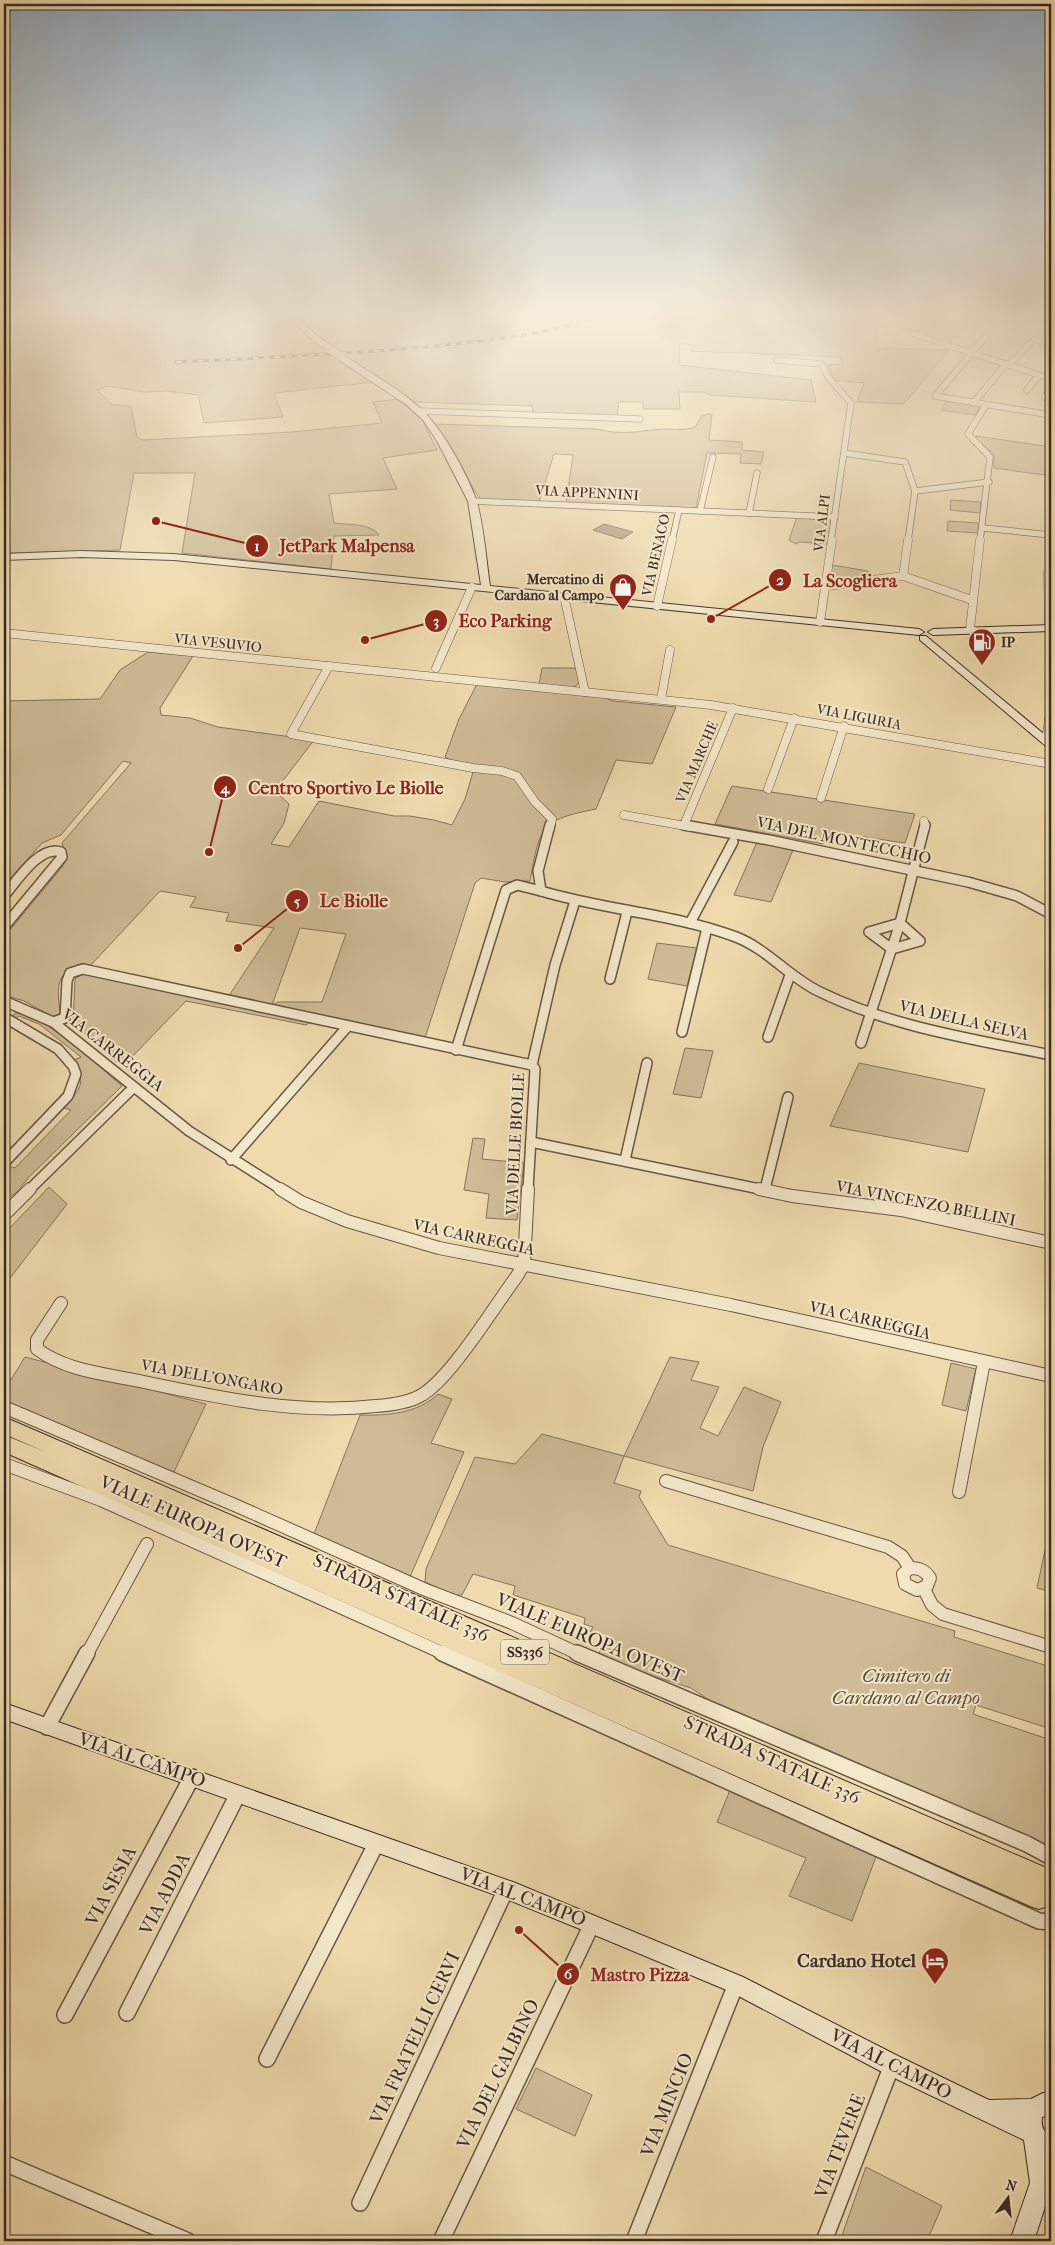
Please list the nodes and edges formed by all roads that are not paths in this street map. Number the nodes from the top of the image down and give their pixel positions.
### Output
1 (426, 422) edge
2 (848, 422) edge
3 (976, 422) edge
4 (844, 453) junction
5 (713, 457) dead end
6 (757, 473) dead end
7 (989, 482) junction
8 (915, 491) junction
9 (472, 501) junction
10 (679, 510) junction
11 (700, 511) junction
12 (749, 513) junction
13 (835, 517) junction
14 (983, 528) junction
15 (1051, 535) edge
16 (4, 557) edge
17 (1048, 572) dead end
18 (903, 576) junction
19 (827, 586) junction
20 (472, 587) junction
21 (486, 588) junction
22 (564, 596) junction
23 (972, 600) junction
24 (657, 606) junction
25 (820, 622) junction
26 (1050, 628) edge
27 (973, 632) junction
28 (4, 633) edge
29 (927, 635) junction
30 (670, 650) dead end
31 (329, 666) junction
32 (436, 668) dead end
33 (431, 676) joint
34 (585, 692) junction
35 (661, 699) junction
36 (1051, 704) edge
37 (733, 708) junction
38 (794, 718) junction
39 (844, 726) junction
40 (1049, 743) edge
41 (1051, 764) edge
42 (768, 789) dead end
43 (821, 798) dead end
44 (624, 815) dead end
45 (924, 821) dead end
46 (684, 825) junction
47 (733, 842) dead end
48 (913, 870) junction
49 (541, 891) junction
50 (4, 896) edge
51 (575, 901) junction
52 (627, 912) junction
53 (1051, 914) edge
54 (690, 923) junction
55 (900, 923) junction
56 (4, 927) edge
57 (707, 928) junction
58 (892, 949) junction
59 (790, 975) junction
60 (610, 979) dead end
61 (4, 1001) edge
62 (15, 1005) junction
63 (871, 1013) junction
64 (4, 1017) edge
65 (53, 1022) junction
66 (348, 1026) junction
67 (682, 1032) dead end
68 (768, 1037) dead end
69 (861, 1043) dead end
70 (456, 1050) junction
71 (1051, 1055) edge
72 (647, 1063) dead end
73 (532, 1065) junction
74 (134, 1087) junction
75 (788, 1097) dead end
76 (532, 1142) junction
77 (231, 1160) junction
78 (625, 1160) junction
79 (4, 1163) edge
80 (765, 1189) junction
81 (4, 1215) edge
82 (1051, 1243) edge
83 (524, 1264) junction
84 (61, 1303) dead end
85 (984, 1362) junction
86 (1051, 1376) edge
87 (4, 1407) edge
88 (4, 1426) edge
89 (4, 1443) edge
90 (4, 1464) edge
91 (666, 1481) dead end
92 (959, 1492) dead end
93 (147, 1544) dead end
94 (1051, 1647) edge
95 (4, 1711) edge
96 (47, 1727) junction
97 (192, 1776) junction
98 (238, 1794) junction
99 (376, 1844) junction
100 (1051, 1857) edge
101 (506, 1889) junction
102 (1051, 1922) edge
103 (592, 1924) junction
104 (736, 1984) junction
105 (127, 2013) dead end
106 (66, 2015) dead end
107 (267, 2059) dead end
108 (892, 2065) junction
109 (1046, 2105) edge
110 (981, 2109) junction
111 (1040, 2140) edge
112 (1051, 2162) edge
113 (4, 2163) edge
114 (1041, 2184) junction
115 (360, 2203) dead end
116 (188, 2241) edge
117 (441, 2241) edge
118 (634, 2241) edge
119 (824, 2241) edge
120 (1022, 2241) edge

1 - 9 street
2 - 4 street, VIA ALPI
3 - 7 street
4 - 8 street
4 - 13 street, VIA ALPI
5 - 11 street
6 - 12 street
7 - 8 street
7 - 14 street
8 - 18 street
9 - 10 street, VIA APPENNINI
9 - 21 street
10 - 11 street, VIA APPENNINI
10 - 24 street, VIA BENACO
11 - 12 street, VIA APPENNINI
12 - 13 street, VIA APPENNINI
13 - 19 street, VIA ALPI
14 - 15 street
14 - 23 street
16 - 20 street
17 - 26 street
18 - 19 street
18 - 23 street
19 - 25 street, VIA ALPI
20 - 21 street
20 - 32 street
21 - 22 street
22 - 24 street
22 - 34 street
23 - 27 street
24 - 25 street
25 - 29 street
26 - 27 street
27 - 29 street
28 - 31 street, VIA VESUVIO
29 - 40 street
30 - 35 street
31 - 33 street, VIA VESUVIO
31 - 49 street
33 - 34 street, VIA LIGURIA
34 - 35 street, VIA LIGURIA
35 - 37 street, VIA LIGURIA
36 - 40 street
37 - 38 street, VIA LIGURIA
37 - 46 street, VIA MARCHE
38 - 39 street, VIA LIGURIA
38 - 42 street
39 - 41 street, VIA LIGURIA
39 - 43 street
44 - 46 street, VIA DEL MONTECCHIO
45 - 48 street
46 - 48 street, VIA DEL MONTECCHIO
47 - 54 street
48 - 53 street, VIA DEL MONTECCHIO
48 - 55 street
49 - 51 street, VIA DELLA SELVA
49 - 70 street, VIA DELLA SELVA
50 - 56 street
51 - 52 street, VIA DELLA SELVA
51 - 73 street
52 - 54 street, VIA DELLA SELVA
52 - 60 street
54 - 57 street, VIA DELLA SELVA
55 - 58 street
55 - 58 street
55 - 58 street
57 - 59 street, VIA DELLA SELVA
57 - 67 street
58 - 63 street
59 - 63 street, VIA DELLA SELVA
59 - 68 street
61 - 62 street, VIA CARREGGIA
62 - 64 street, VIA CARREGGIA
62 - 65 street, VIA CARREGGIA
63 - 69 street
63 - 71 street, VIA DELLA SELVA
64 - 79 street, VIA CARREGGIA
65 - 66 street, VIA DELLE BIOLLE
65 - 74 street, VIA CARREGGIA
66 - 70 street, VIA DELLE BIOLLE
66 - 77 street
70 - 73 street, VIA DELLE BIOLLE
72 - 78 street
73 - 76 street, VIA DELLE BIOLLE
74 - 77 street, VIA CARREGGIA
74 - 81 street
75 - 80 street
76 - 78 street, VIA VINCENZO BELLINI
76 - 83 street, VIA DELLE BIOLLE
77 - 83 street, VIA CARREGGIA
78 - 80 street, VIA VINCENZO BELLINI
80 - 82 street, VIA VINCENZO BELLINI
83 - 84 street, VIA DELL'ONGARO
83 - 85 street, VIA CARREGGIA
85 - 86 street, VIA CARREGGIA
85 - 92 street
87 - 100 street, VIALE EUROPA OVEST
88 - 89 highway, STRADA STATALE 336 / SS336
90 - 102 street, VIALE EUROPA OVEST
91 - 94 street
93 - 96 street
95 - 96 street, VIA AL CAMPO
96 - 97 street, VIA AL CAMPO
97 - 98 street, VIA AL CAMPO
97 - 106 street, VIA SESIA
98 - 99 street, VIA AL CAMPO
98 - 105 street, VIA ADDA
99 - 101 street, VIA AL CAMPO
99 - 107 street
101 - 103 street, VIA AL CAMPO
101 - 115 street, VIA FRATELLI CERVI
103 - 104 street, VIA AL CAMPO
103 - 117 street, VIA DEL GALBINO
104 - 108 street, VIA AL CAMPO
104 - 118 street, VIA MINCIO
108 - 110 street, VIA AL CAMPO
108 - 119 street, VIA TEVERE
109 - 110 street, VIA AL CAMPO
109 - 111 street
110 - 111 street, VIA AL CAMPO
111 - 114 street
112 - 114 street
113 - 116 street
114 - 120 street

